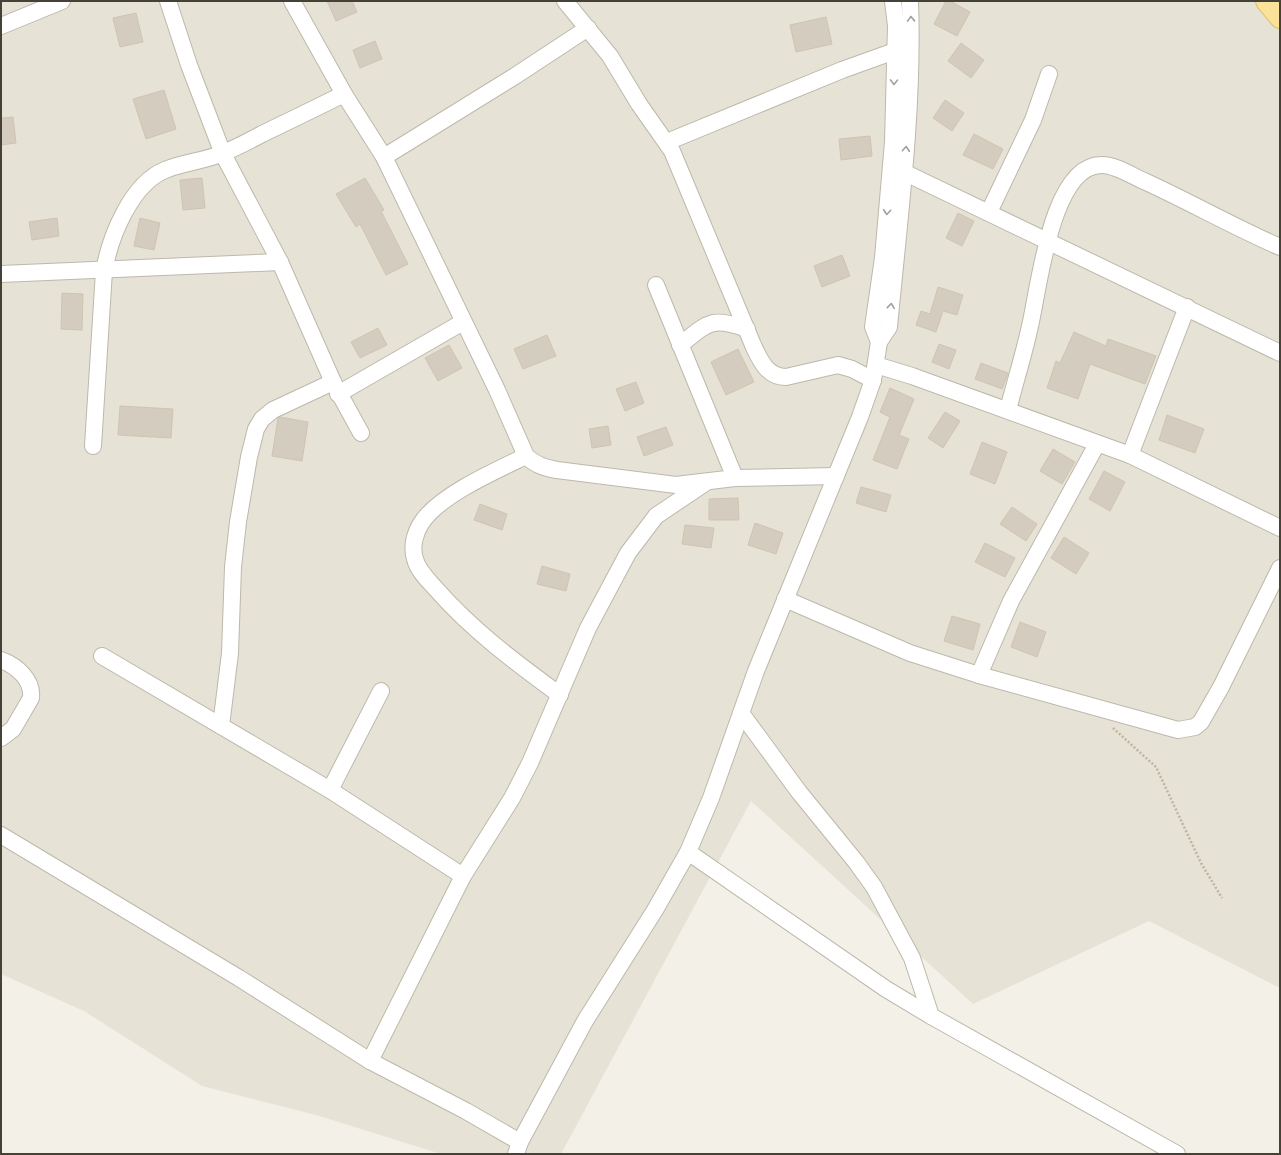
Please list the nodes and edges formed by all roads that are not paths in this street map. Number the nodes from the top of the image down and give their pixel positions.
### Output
1 (62, 1) edge
2 (168, 1) edge
3 (292, 1) edge
4 (565, 1) edge
5 (893, 1) edge
6 (910, 1) edge
7 (1266, 1) edge
8 (1280, 18) edge
9 (1, 26) edge
10 (588, 28) junction
11 (895, 51) junction
12 (1049, 74) dead end
13 (344, 94) junction
14 (667, 142) junction
15 (223, 154) junction
16 (384, 157) junction
17 (897, 169) junction
18 (989, 212) junction
19 (1048, 242) junction
20 (1280, 247) edge
21 (280, 262) junction
22 (104, 271) junction
23 (1, 274) edge
24 (656, 285) dead end
25 (1187, 307) junction
26 (463, 322) junction
27 (747, 329) junction
28 (680, 345) junction
29 (1280, 353) edge
30 (874, 372) junction
31 (336, 388) junction
32 (1008, 410) junction
33 (361, 433) dead end
34 (1097, 444) junction
35 (93, 446) dead end
36 (1130, 455) junction
37 (526, 456) junction
38 (836, 476) junction
39 (735, 478) junction
40 (707, 482) junction
41 (1280, 527) edge
42 (1280, 568) edge
43 (785, 598) junction
44 (102, 656) dead end
45 (1, 660) edge
46 (979, 675) junction
47 (381, 691) dead end
48 (560, 695) junction
49 (742, 713) junction
50 (221, 726) junction
51 (1, 738) edge
52 (330, 790) junction
53 (1, 835) edge
54 (688, 852) junction
55 (463, 876) junction
56 (930, 1016) junction
57 (370, 1062) junction
58 (518, 1148) edge
59 (1177, 1154) edge

1 - 9 street
2 - 15 street
3 - 13 street
4 - 10 street
5 - 11 street
17 -> 6 street
7 - 8 main road
10 - 14 street
10 - 16 street
11 - 14 street
11 -> 17 street
12 - 18 street
13 - 15 street
13 - 16 street
14 - 27 street
15 - 21 street
15 - 22 street
16 - 26 street
17 - 18 street
17 - 30 street
18 - 19 street
19 - 20 street
19 - 25 street
19 - 32 street
21 - 22 street
21 - 31 street
22 - 23 street
22 - 35 street
24 - 28 street
25 - 29 street
25 - 36 street
26 - 31 street
26 - 37 street
27 - 28 street
27 - 30 street
28 - 39 street
30 - 32 street
30 - 38 street
31 - 33 street
31 - 50 street
32 - 34 street
34 - 36 street
34 - 46 street
36 - 41 street
37 - 40 street
37 - 48 street
38 - 39 street
38 - 43 street
39 - 40 street
40 - 48 street
42 - 46 street
43 - 46 street
43 - 49 street
44 - 50 street
45 - 51 street
47 - 52 street
48 - 55 street
49 - 54 street
49 - 56 street
50 - 52 street
52 - 55 street
53 - 57 street
54 - 56 street
54 - 58 street
55 - 57 street
56 - 59 street
57 - 58 street

